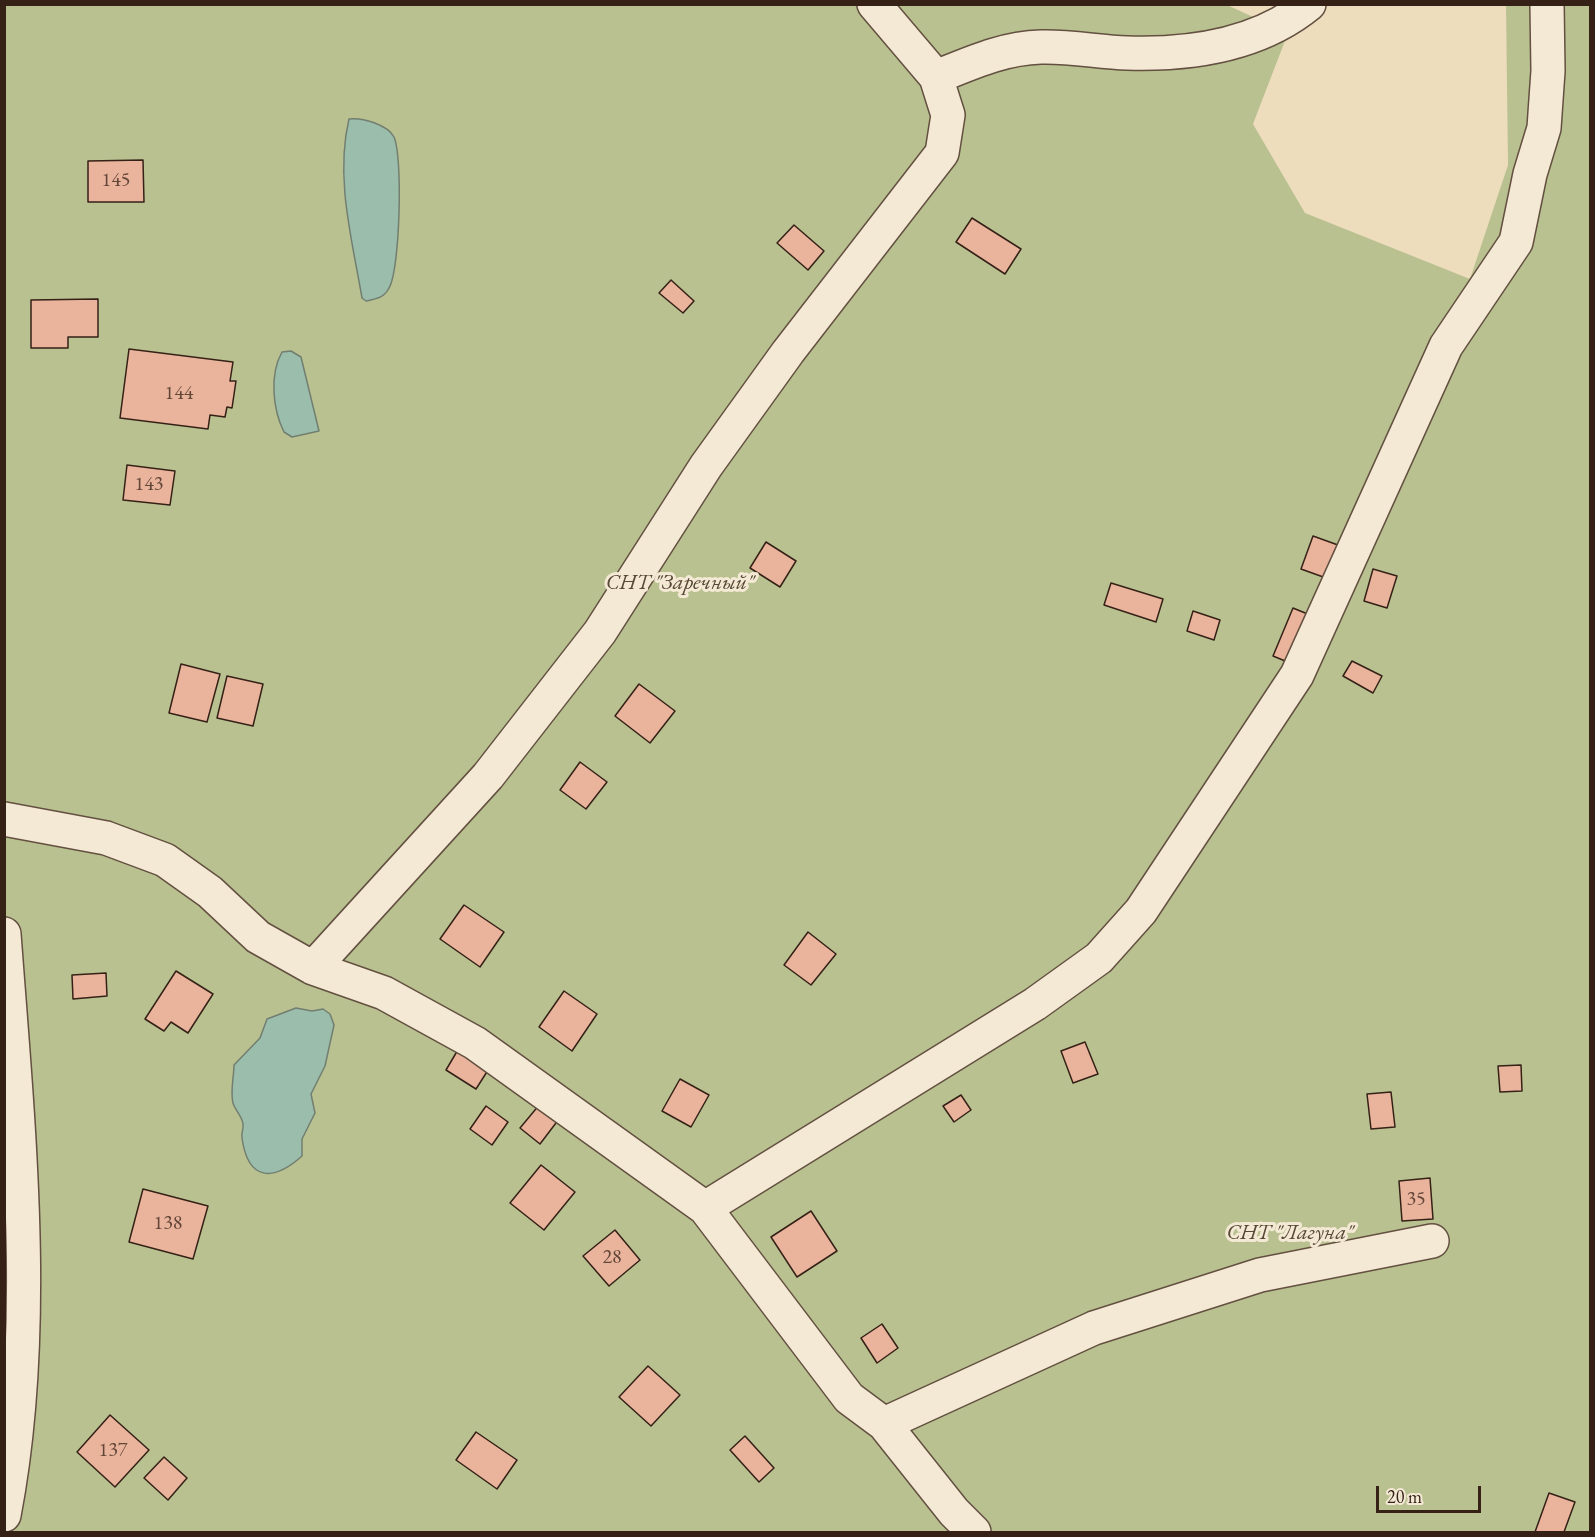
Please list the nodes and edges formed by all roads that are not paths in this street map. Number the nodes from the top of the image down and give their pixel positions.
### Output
1 (874, 4) edge
2 (1309, 4) edge
3 (1547, 4) edge
4 (936, 77) junction
5 (4, 819) edge
6 (4, 934) edge
7 (314, 968) junction
8 (705, 1208) junction
9 (1432, 1241) dead end
10 (884, 1424) junction
11 (4, 1515) edge
12 (974, 1533) edge

1 - 4 street
2 - 4 street
3 - 8 street
4 - 7 street
5 - 7 street
6 - 11 street
7 - 8 street
8 - 10 street
9 - 10 street
10 - 12 street

